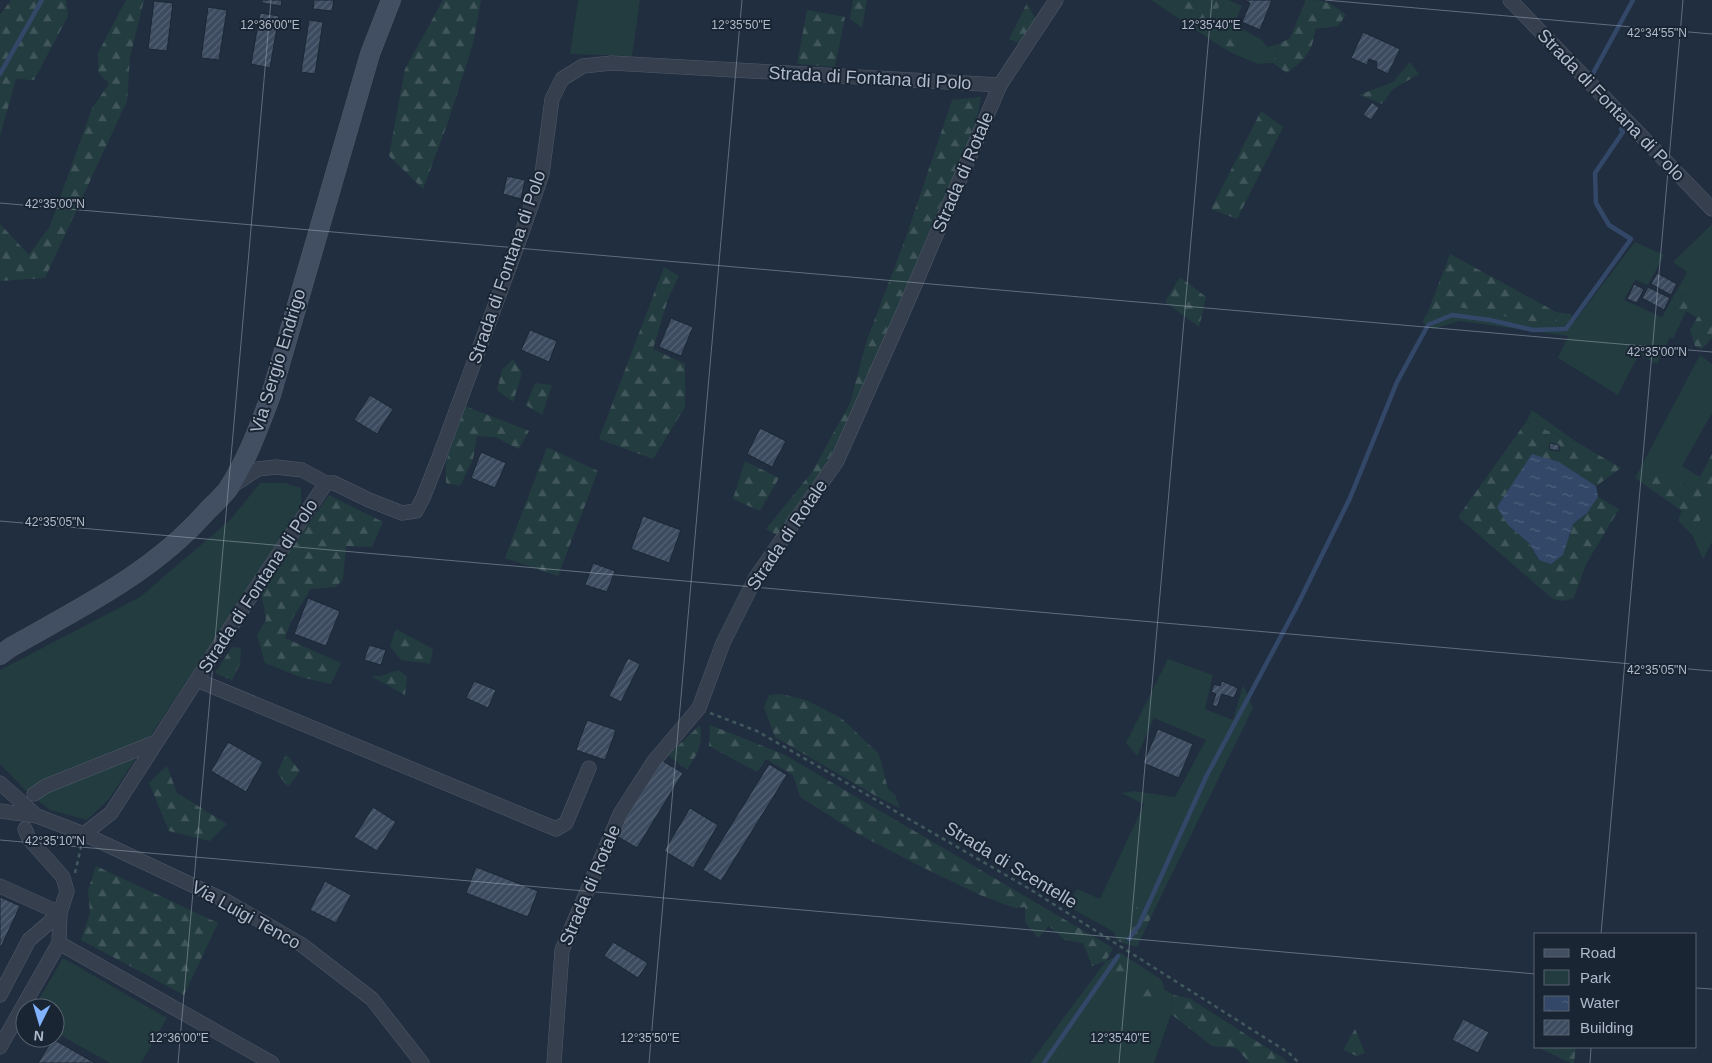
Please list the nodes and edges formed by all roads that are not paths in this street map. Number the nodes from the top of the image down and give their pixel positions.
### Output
1 (391, 0) edge
2 (1056, 0) edge
3 (1510, 0) edge
4 (1000, 85) junction
5 (1712, 209) edge
6 (326, 484) junction
7 (227, 489) junction
8 (4, 650) edge
9 (197, 680) junction
10 (156, 742) junction
11 (589, 768) dead end
12 (0, 783) edge
13 (34, 794) dead end
14 (0, 811) edge
15 (36, 816) junction
16 (25, 829) dead end
17 (84, 834) junction
18 (0, 886) edge
19 (60, 913) junction
20 (59, 943) junction
21 (0, 995) edge
22 (0, 1047) edge
23 (272, 1063) edge
24 (422, 1063) edge
25 (554, 1063) edge

1 - 7 street, Via Sergio Endrigo
2 - 4 street
3 - 5 street, Strada di Fontana di Polo
4 - 6 street, Strada di Fontana di Polo
4 - 25 street, Strada di Rotale
6 - 7 street
6 - 9 street, Strada di Fontana di Polo
7 - 8 street, Via Sergio Endrigo
9 - 10 street, Strada di Fontana di Polo
9 - 11 street, Strada di Fontana di Polo
10 - 13 street
10 - 17 street, Strada di Fontana di Polo
12 - 15 street, Via Luigi Tenco
14 - 15 street, Via Luigi Tenco
15 - 17 street, Via Luigi Tenco
16 - 19 street
17 - 24 street, Via Luigi Tenco
18 - 19 street
19 - 20 street
19 - 21 street
20 - 22 street
20 - 23 street

